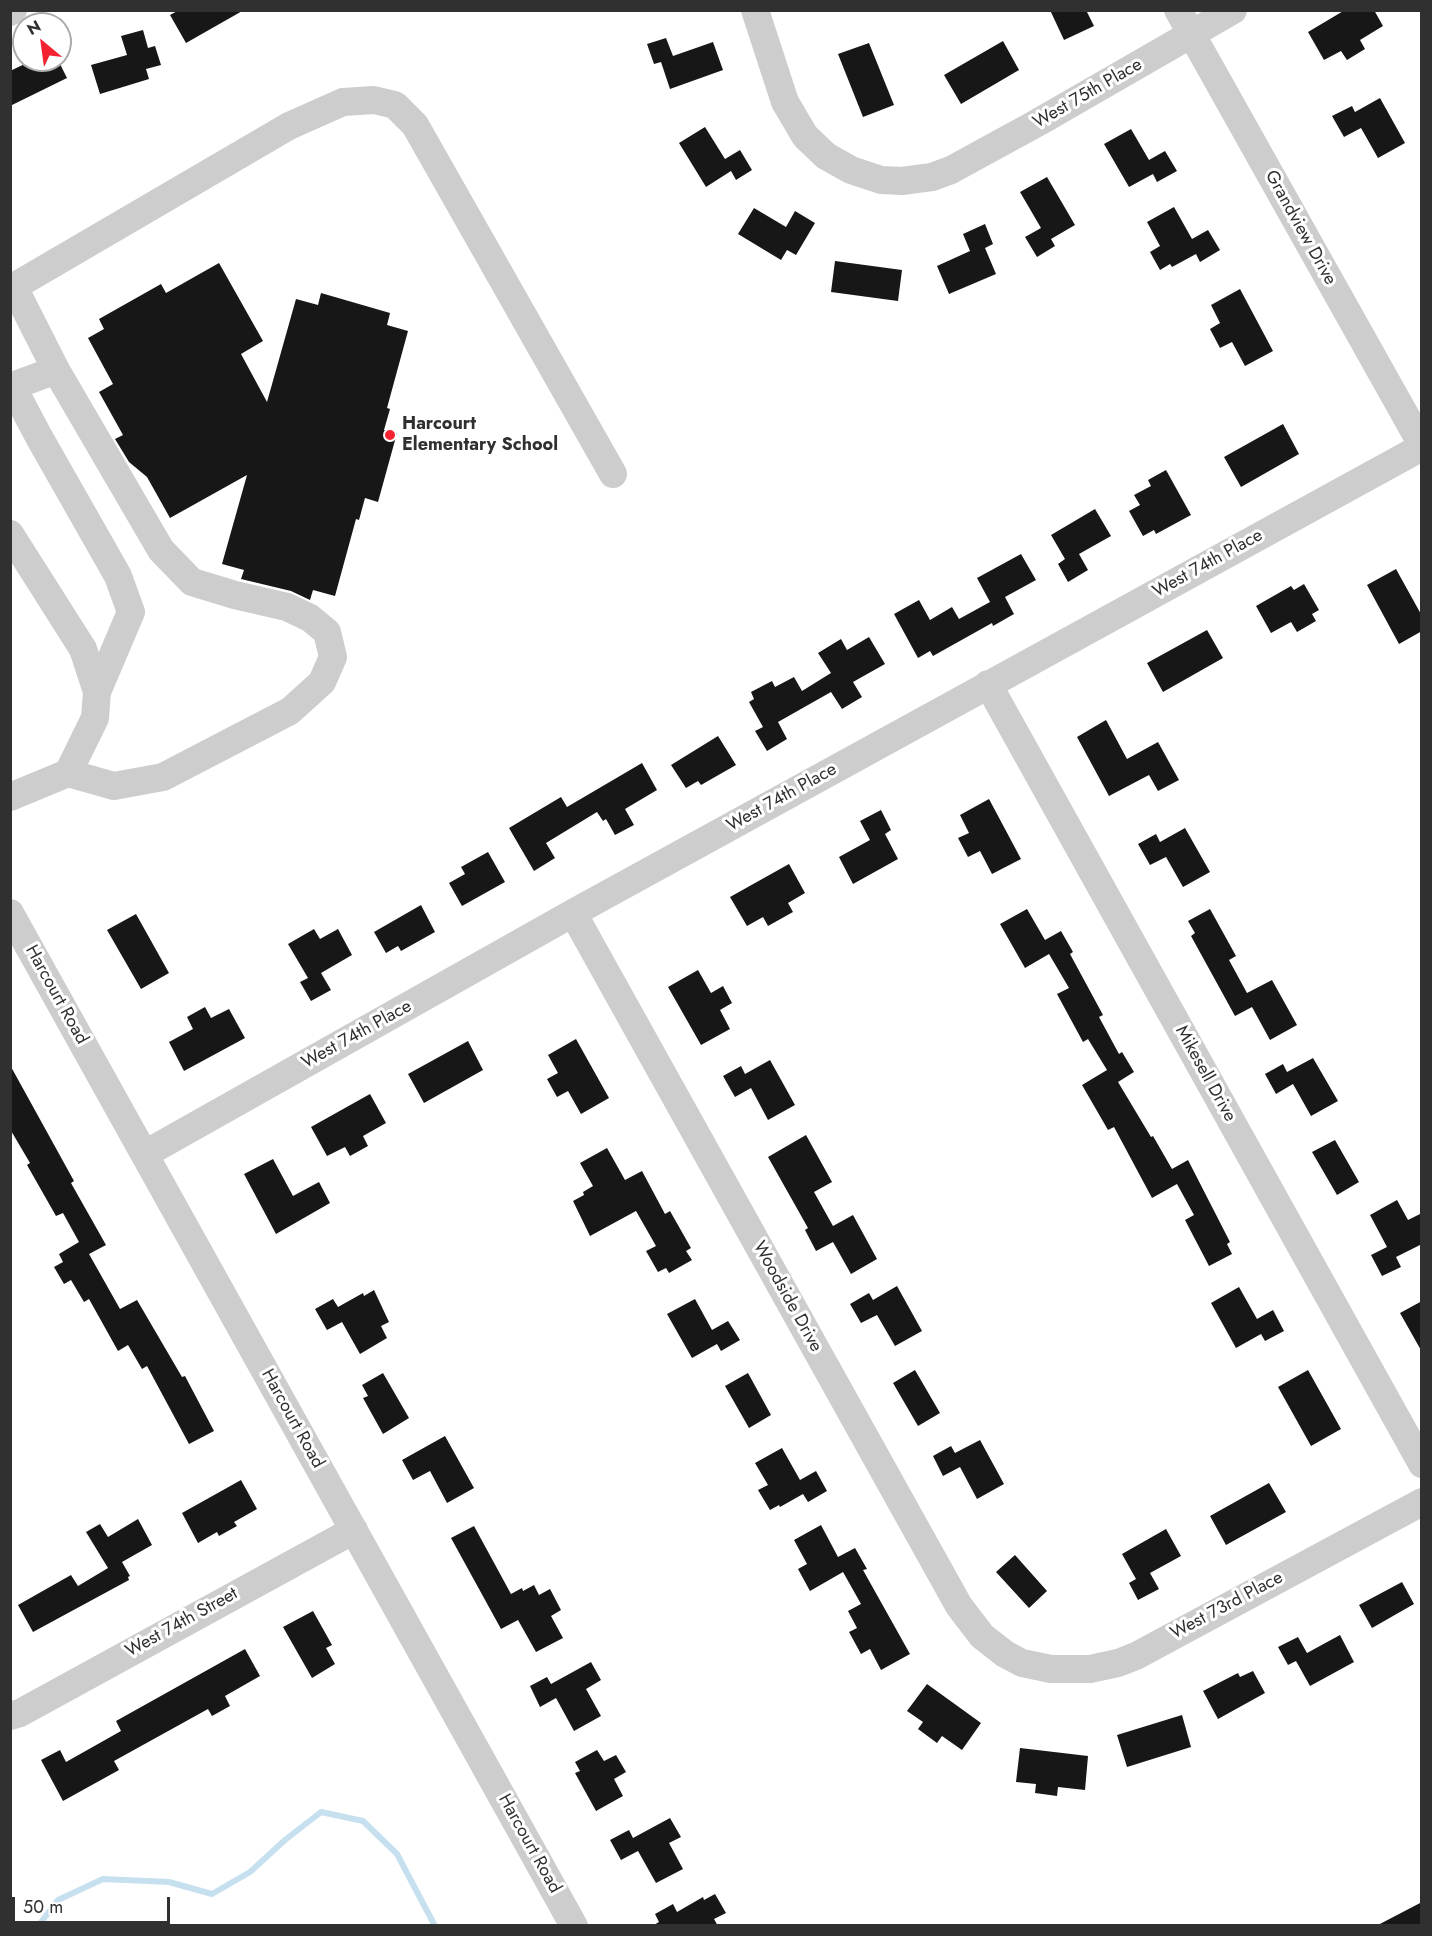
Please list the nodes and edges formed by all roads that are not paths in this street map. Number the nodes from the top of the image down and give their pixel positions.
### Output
1 (755, 10) edge
2 (1233, 10) edge
3 (1185, 22) edge
4 (12, 288) edge
5 (56, 370) junction
6 (11, 386) edge
7 (1422, 446) edge
8 (613, 474) dead end
9 (10, 534) edge
10 (987, 684) junction
11 (97, 692) junction
12 (68, 773) junction
13 (10, 796) edge
14 (10, 913) edge
15 (573, 913) junction
16 (145, 1154) junction
17 (1422, 1464) edge
18 (1422, 1502) edge
19 (354, 1530) junction
20 (1022, 1663) joint
21 (10, 1716) edge
22 (574, 1926) edge

1 - 3 street, West 75th Place
2 - 3 street, West 75th Place
3 - 7 street, Grandview Drive
4 - 5 street
4 - 8 street
5 - 6 street
5 - 12 street
6 - 11 street
7 - 10 street, West 74th Place
9 - 11 street
10 - 15 street, West 74th Place
10 - 17 street, Mikesell Drive
11 - 12 street
12 - 13 street
14 - 16 street, Harcourt Road
15 - 16 street, West 74th Place
15 - 20 street, Woodside Drive
16 - 19 street, Harcourt Road
18 - 20 street, West 73rd Place
19 - 21 street, West 74th Street
19 - 22 street, Harcourt Road

